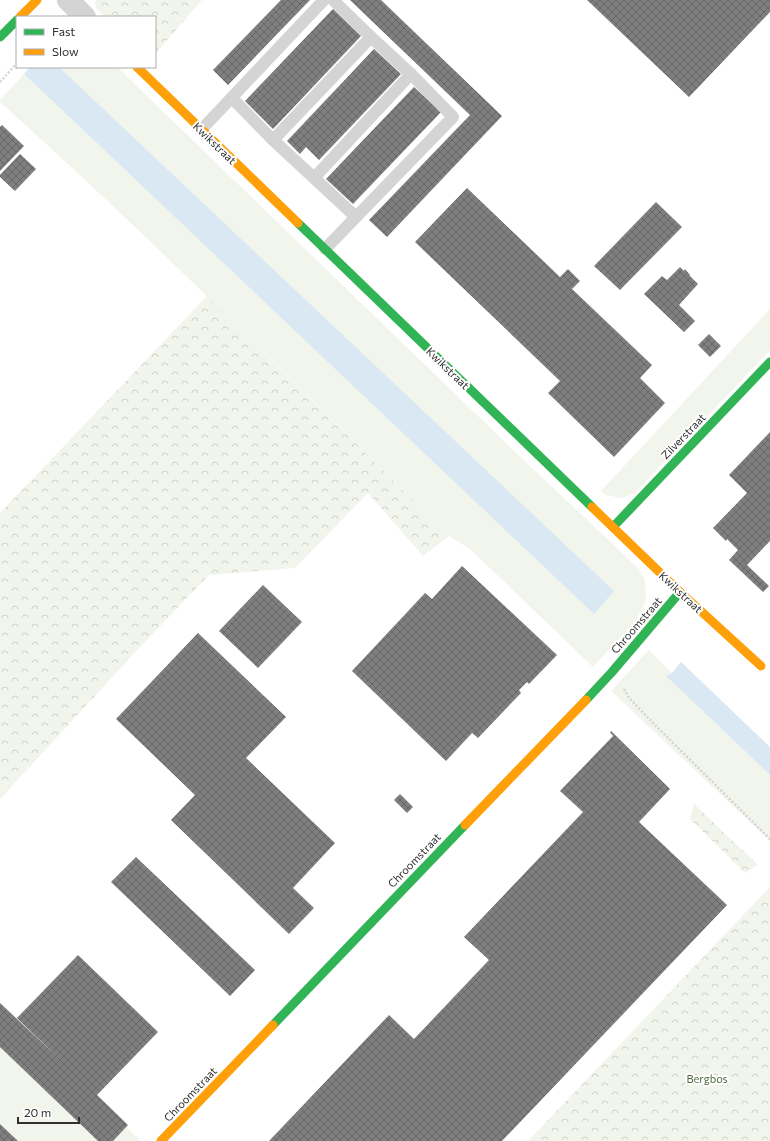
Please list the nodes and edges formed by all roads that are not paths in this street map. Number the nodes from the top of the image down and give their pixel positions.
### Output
1 (37, 0) edge
2 (68, 0) edge
3 (324, 0) edge
4 (333, 0) edge
5 (21, 16) edge
6 (84, 16) edge
7 (16, 21) edge
8 (0, 37) edge
9 (371, 37) junction
10 (138, 68) edge
11 (411, 74) junction
12 (232, 98) junction
13 (202, 130) junction
14 (273, 140) junction
15 (314, 178) junction
16 (356, 217) junction
17 (325, 249) junction
18 (770, 362) edge
19 (612, 526) junction
20 (680, 592) junction
21 (761, 666) dead end
22 (161, 1141) edge

1 - 5 street
2 - 6 street
3 - 12 lane
4 - 9 lane
7 - 8 street
9 - 11 lane
9 - 14 lane
10 - 13 street, Kwikstraat
11 - 15 lane
11 - 16 lane
12 - 13 lane
12 - 14 lane
13 - 17 street, Kwikstraat
14 - 15 lane
15 - 16 lane
16 - 17 lane
17 - 19 street, Kwikstraat
18 - 19 street, Zilverstraat
19 - 20 street, Kwikstraat
20 - 21 street, Kwikstraat
20 - 22 street, Chroomstraat

